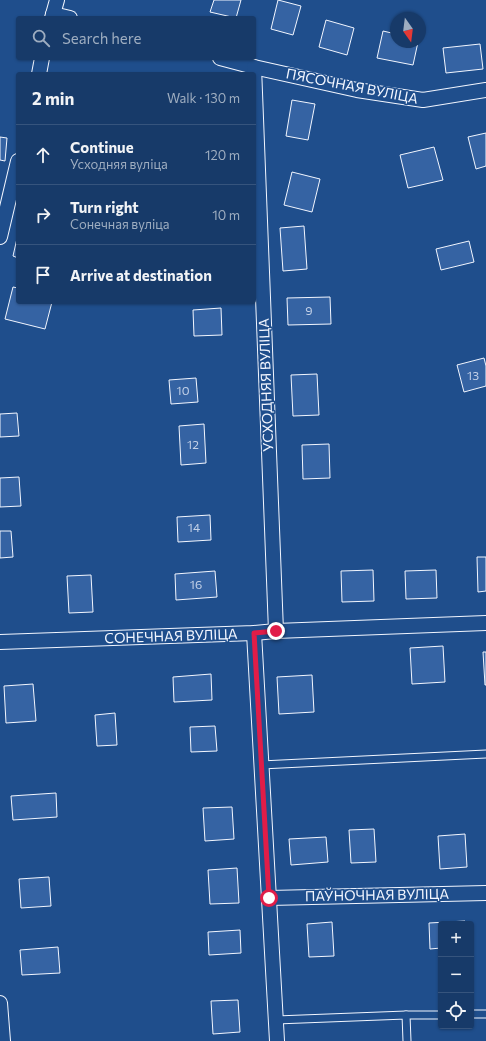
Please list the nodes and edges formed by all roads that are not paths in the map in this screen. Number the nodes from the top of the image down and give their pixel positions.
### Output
1 (54, 10) edge
2 (66, 16) edge
3 (42, 60) edge
4 (228, 60) edge
5 (254, 67) junction
6 (39, 72) edge
7 (254, 72) edge
8 (486, 90) edge
9 (256, 118) edge
10 (16, 169) edge
11 (0, 237) edge
12 (486, 623) edge
13 (276, 631) junction
14 (254, 633) junction
15 (0, 642) edge
16 (486, 754) edge
17 (261, 765) junction
18 (486, 893) edge
19 (269, 898) junction
20 (0, 1003) edge
21 (474, 1014) edge
22 (486, 1014) edge
23 (438, 1015) edge
24 (406, 1016) junction
25 (276, 1020) junction
26 (3, 1041) edge
27 (277, 1041) edge
28 (407, 1041) edge

1 - 2 street
3 - 6 street
4 - 5 street, ПЯСОЧНАЯ ВУЛІЦА
5 - 7 street, УСХОДНЯЯ ВУЛІЦА
5 - 8 street, ПЯСОЧНАЯ ВУЛІЦА
9 - 13 street, УСХОДНЯЯ ВУЛІЦА
10 - 11 street
12 - 13 street, СОНЕЧНАЯ ВУЛІЦА
13 - 14 street, СОНЕЧНАЯ ВУЛІЦА
14 - 15 street, СОНЕЧНАЯ ВУЛІЦА
14 - 17 street
16 - 17 lane
17 - 19 street
18 - 19 street, ПАЎНОЧНАЯ ВУЛІЦА
19 - 25 street
20 - 26 street
21 - 22 lane
23 - 24 lane
24 - 25 lane
24 - 28 lane
25 - 27 street

